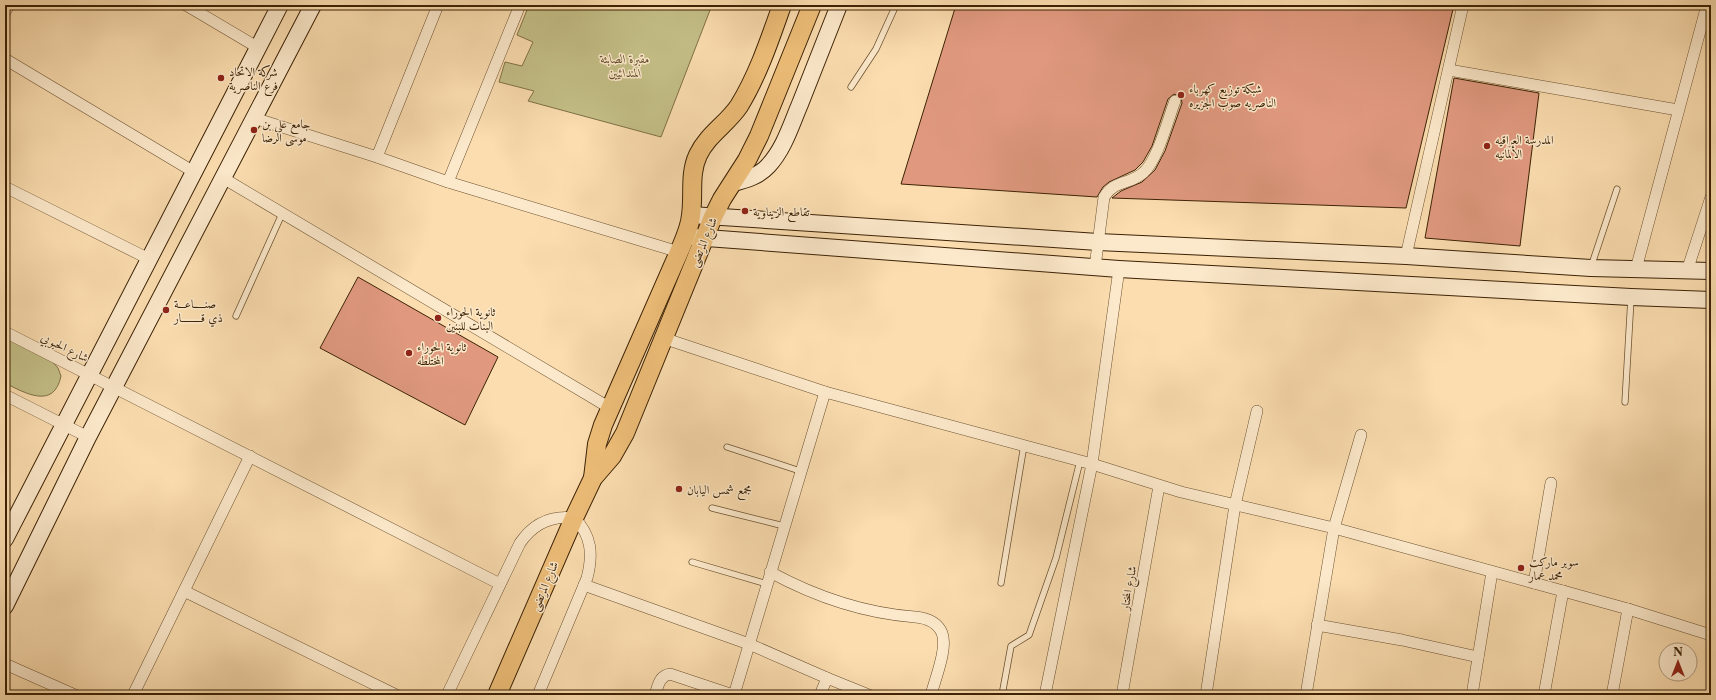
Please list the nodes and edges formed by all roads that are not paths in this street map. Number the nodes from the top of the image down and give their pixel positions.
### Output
1 (9, 5) edge
2 (186, 5) edge
3 (280, 5) edge
4 (313, 5) edge
5 (438, 5) edge
6 (520, 5) edge
7 (782, 5) edge
8 (812, 5) edge
9 (839, 5) edge
10 (896, 5) edge
11 (1463, 5) edge
12 (1703, 6) edge
13 (5, 12) edge
14 (257, 47) junction
15 (5, 59) edge
16 (1449, 70) junction
17 (851, 87) dead end
18 (1175, 101) dead end
19 (1678, 110) junction
20 (254, 118) junction
21 (377, 157) junction
22 (194, 172) junction
23 (223, 178) junction
24 (448, 182) junction
25 (733, 183) junction
26 (5, 187) edge
27 (1617, 189) dead end
28 (1711, 197) edge
29 (282, 214) junction
30 (692, 215) junction
31 (713, 217) junction
32 (705, 238) junction
33 (1098, 242) junction
34 (682, 244) junction
35 (1406, 256) junction
36 (149, 259) junction
37 (1095, 267) junction
38 (1591, 268) junction
39 (1120, 269) junction
40 (1636, 269) junction
41 (1687, 271) junction
42 (1711, 271) edge
43 (1631, 297) junction
44 (1711, 300) edge
45 (236, 316) dead end
46 (5, 332) edge
47 (663, 338) junction
48 (90, 374) junction
49 (114, 386) junction
50 (825, 392) junction
51 (5, 395) edge
52 (1625, 402) dead end
53 (610, 408) junction
54 (1257, 411) dead end
55 (64, 425) junction
56 (1361, 435) dead end
57 (88, 437) junction
58 (1024, 445) junction
59 (728, 447) dead end
60 (250, 456) junction
61 (1080, 461) junction
62 (1092, 464) junction
63 (800, 471) junction
64 (593, 478) junction
65 (1551, 483) dead end
66 (1159, 486) junction
67 (1235, 505) junction
68 (712, 508) dead end
69 (574, 518) junction
70 (784, 526) junction
71 (1334, 528) junction
72 (5, 539) edge
73 (692, 562) dead end
74 (770, 572) junction
75 (1492, 572) junction
76 (1001, 582) dead end
77 (1534, 583) junction
78 (500, 584) junction
79 (767, 584) junction
80 (584, 585) junction
81 (184, 591) junction
82 (1563, 591) junction
83 (5, 606) edge
84 (1628, 609) junction
85 (1317, 625) junction
86 (1711, 636) edge
87 (749, 644) junction
88 (1478, 657) junction
89 (5, 664) edge
90 (827, 678) junction
91 (75, 695) edge
92 (132, 695) edge
93 (396, 695) edge
94 (447, 695) edge
95 (497, 695) edge
96 (538, 695) edge
97 (655, 695) edge
98 (734, 695) edge
99 (820, 695) edge
100 (868, 695) edge
101 (931, 695) edge
102 (1002, 695) edge
103 (1045, 695) edge
104 (1122, 695) edge
105 (1206, 695) edge
106 (1306, 695) edge
107 (1472, 695) edge
108 (1544, 695) edge
109 (1612, 695) edge

1 - 13 street
2 - 14 street
3 - 14 street
4 - 20 street
5 - 21 street
6 - 24 street
7 - 30 main road, شارع المرتضى
8 - 25 main road, شارع المرتضى
9 - 25 street
10 - 17 lane
11 - 16 street
12 - 19 street
14 - 22 street
15 - 22 street
16 - 19 street
16 - 35 street
18 - 33 street
19 - 40 street
20 - 21 street
20 - 23 street
21 - 24 street
22 - 36 street
23 - 29 street
23 - 49 street
24 - 34 street
25 - 31 main road, شارع المرتضى
26 - 36 street
27 - 38 lane
28 - 41 street
29 - 45 lane
29 - 53 street
30 - 31 street
30 - 34 main road, شارع المرتضى
31 - 32 main road, شارع المرتضى
31 - 33 street
32 - 34 street
32 - 37 street
32 - 47 main road, شارع المرتضى
33 - 35 street
33 - 37 street
34 - 53 main road, شارع المرتضى
35 - 38 street
36 - 48 street
37 - 39 street
38 - 40 street
39 - 43 street
39 - 62 street
40 - 41 street
41 - 42 street
43 - 44 street
43 - 52 lane
46 - 48 street, شارع الحبوبي
47 - 50 street
47 - 64 main road, شارع المرتضى
48 - 49 street, شارع الحبوبي
48 - 55 street
49 - 57 street
49 - 60 street, شارع الحبوبي
50 - 58 street
50 - 63 street
51 - 55 street
53 - 64 main road, شارع المرتضى
54 - 67 street
55 - 57 street
55 - 72 street
56 - 71 street
57 - 83 street
58 - 61 street
58 - 76 lane
59 - 63 lane
60 - 78 street, شارع الحبوبي
60 - 81 street
61 - 62 street
61 - 102 lane
62 - 66 street
62 - 103 street
63 - 70 street
64 - 69 main road, شارع المرتضى
65 - 77 street
66 - 67 street
66 - 104 street, شارع المختار
67 - 71 street
67 - 105 street
68 - 70 lane
69 - 78 street
69 - 80 street
69 - 95 main road, شارع المرتضى
70 - 74 street
71 - 75 street
71 - 85 street
73 - 79 lane
74 - 79 street
74 - 101 street
75 - 77 street
75 - 88 street
77 - 82 street
78 - 94 street
79 - 87 street
80 - 87 street
80 - 96 street
81 - 92 street
81 - 93 street
82 - 84 street
82 - 108 street
84 - 86 street
84 - 109 street
85 - 88 street
85 - 106 street
87 - 90 street
87 - 98 street
88 - 107 street
89 - 91 street
90 - 99 street
90 - 100 street
97 - 98 street

